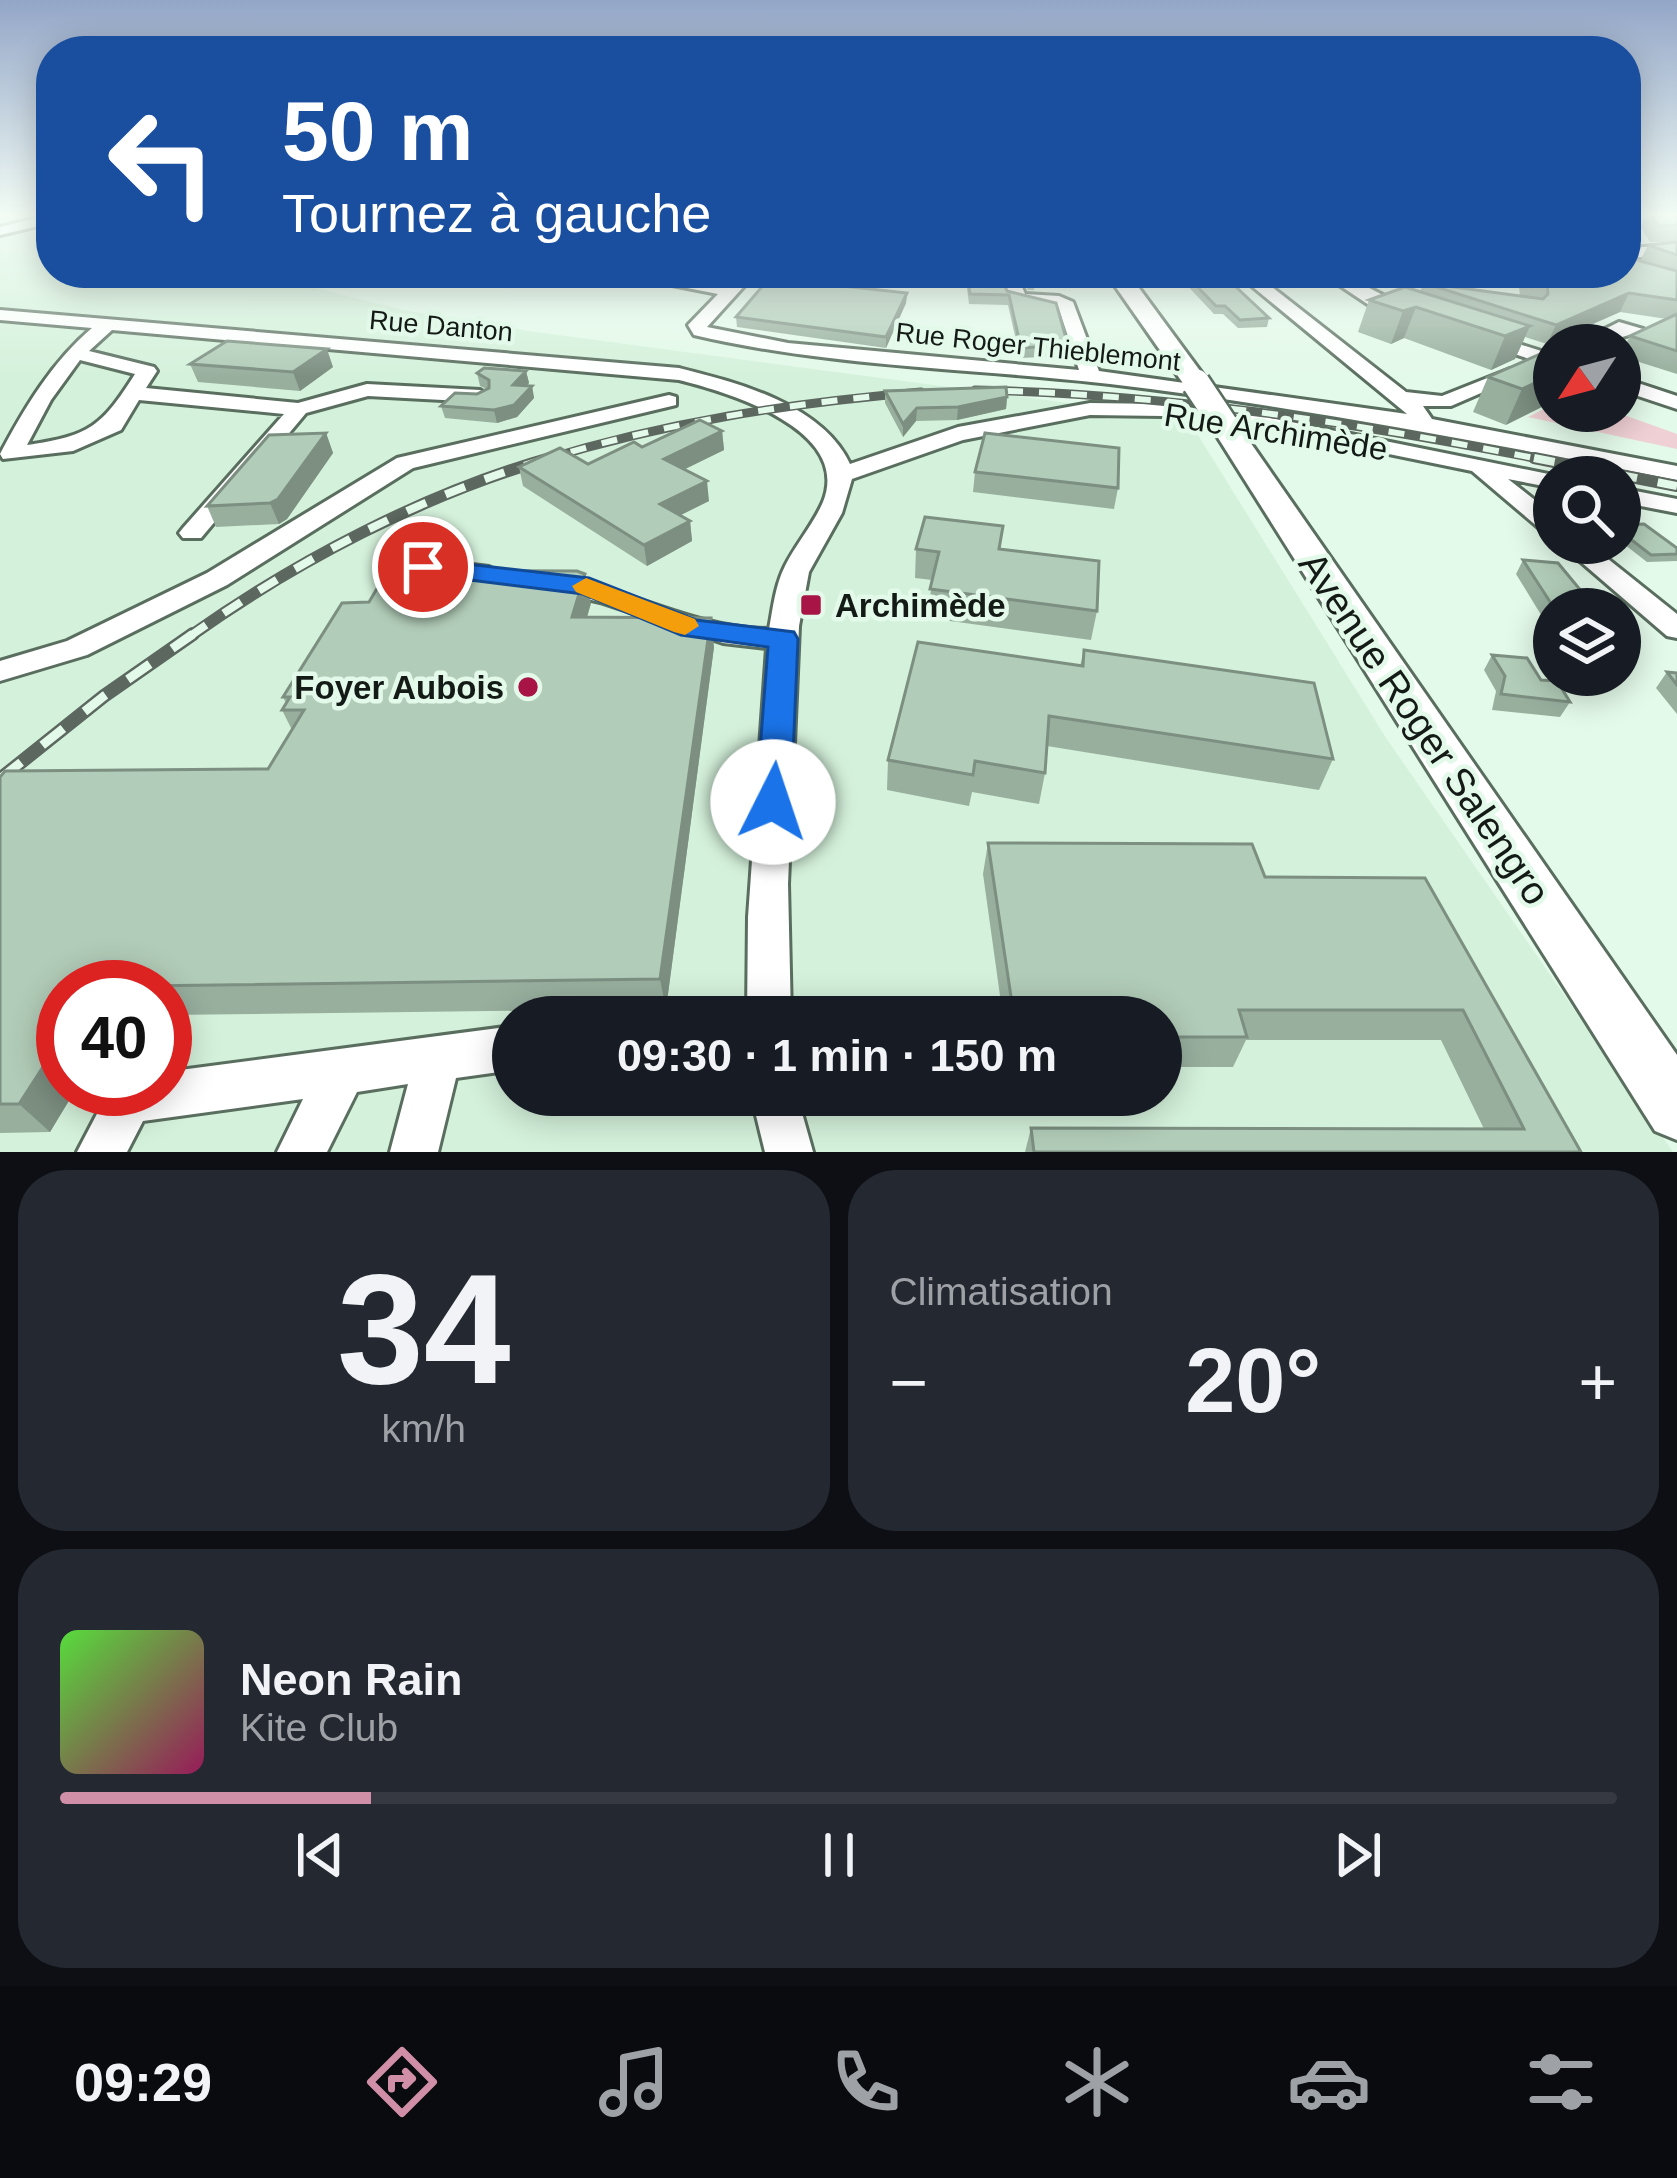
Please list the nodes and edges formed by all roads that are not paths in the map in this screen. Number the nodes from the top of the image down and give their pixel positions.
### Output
1 (709, 288) edge
2 (730, 288) edge
3 (1014, 288) edge
4 (1132, 288) edge
5 (1262, 288) edge
6 (1354, 288) edge
7 (1390, 288) edge
8 (1404, 289) edge
9 (727, 291) junction
10 (0, 316) edge
11 (1418, 316) edge
12 (106, 325) junction
13 (1462, 330) edge
14 (75, 353) junction
15 (1533, 353) edge
16 (1533, 367) edge
17 (1641, 372) edge
18 (1091, 377) junction
19 (1677, 383) edge
20 (1641, 390) edge
21 (133, 393) junction
22 (480, 396) edge
23 (1395, 396) junction
24 (669, 401) dead end
25 (1677, 403) edge
26 (299, 410) junction
27 (1371, 413) junction
28 (1423, 421) junction
29 (1478, 466) junction
30 (1677, 473) edge
31 (840, 475) junction
32 (1533, 478) edge
33 (1641, 498) edge
34 (1677, 506) edge
35 (1533, 511) edge
36 (192, 533) dead end
37 (1598, 564) edge
38 (423, 567) edge
39 (1677, 629) edge
40 (783, 639) junction
41 (0, 671) edge
42 (768, 996) edge
43 (492, 1051) edge
44 (438, 1058) junction
45 (343, 1071) junction
46 (1677, 1109) edge
47 (780, 1116) edge
48 (100, 1152) edge
49 (301, 1152) edge
50 (414, 1152) edge
51 (789, 1152) edge

1 - 9 street
2 - 9 street, Rue Roger Thieblemont
3 - 18 street
4 - 46 main road, Avenue Roger Salengro, bridge
5 - 23 street
6 - 11 street
7 - 8 street
9 - 18 street, Rue Roger Thieblemont
10 - 12 street, Rue Danton
12 - 14 street
12 - 31 street, Rue Danton
13 - 15 street
14 - 21 street
14 - 21 street
16 - 23 street
17 - 19 street
18 - 27 street, Rue Roger Thieblemont
20 - 25 street
21 - 26 street
22 - 26 street
23 - 27 street
23 - 28 street
24 - 41 street
26 - 36 street
27 - 28 street, Rue Roger Thieblemont
28 - 30 street, Rue Roger Thieblemont
29 - 31 street, Rue Archimède
29 - 32 street, Rue Archimède
29 - 35 street
31 - 40 street
33 - 34 street
37 - 39 street
38 - 40 street
40 - 42 street
43 - 44 street
44 - 45 street
44 - 50 street
45 - 48 street
45 - 49 street
47 - 51 street

